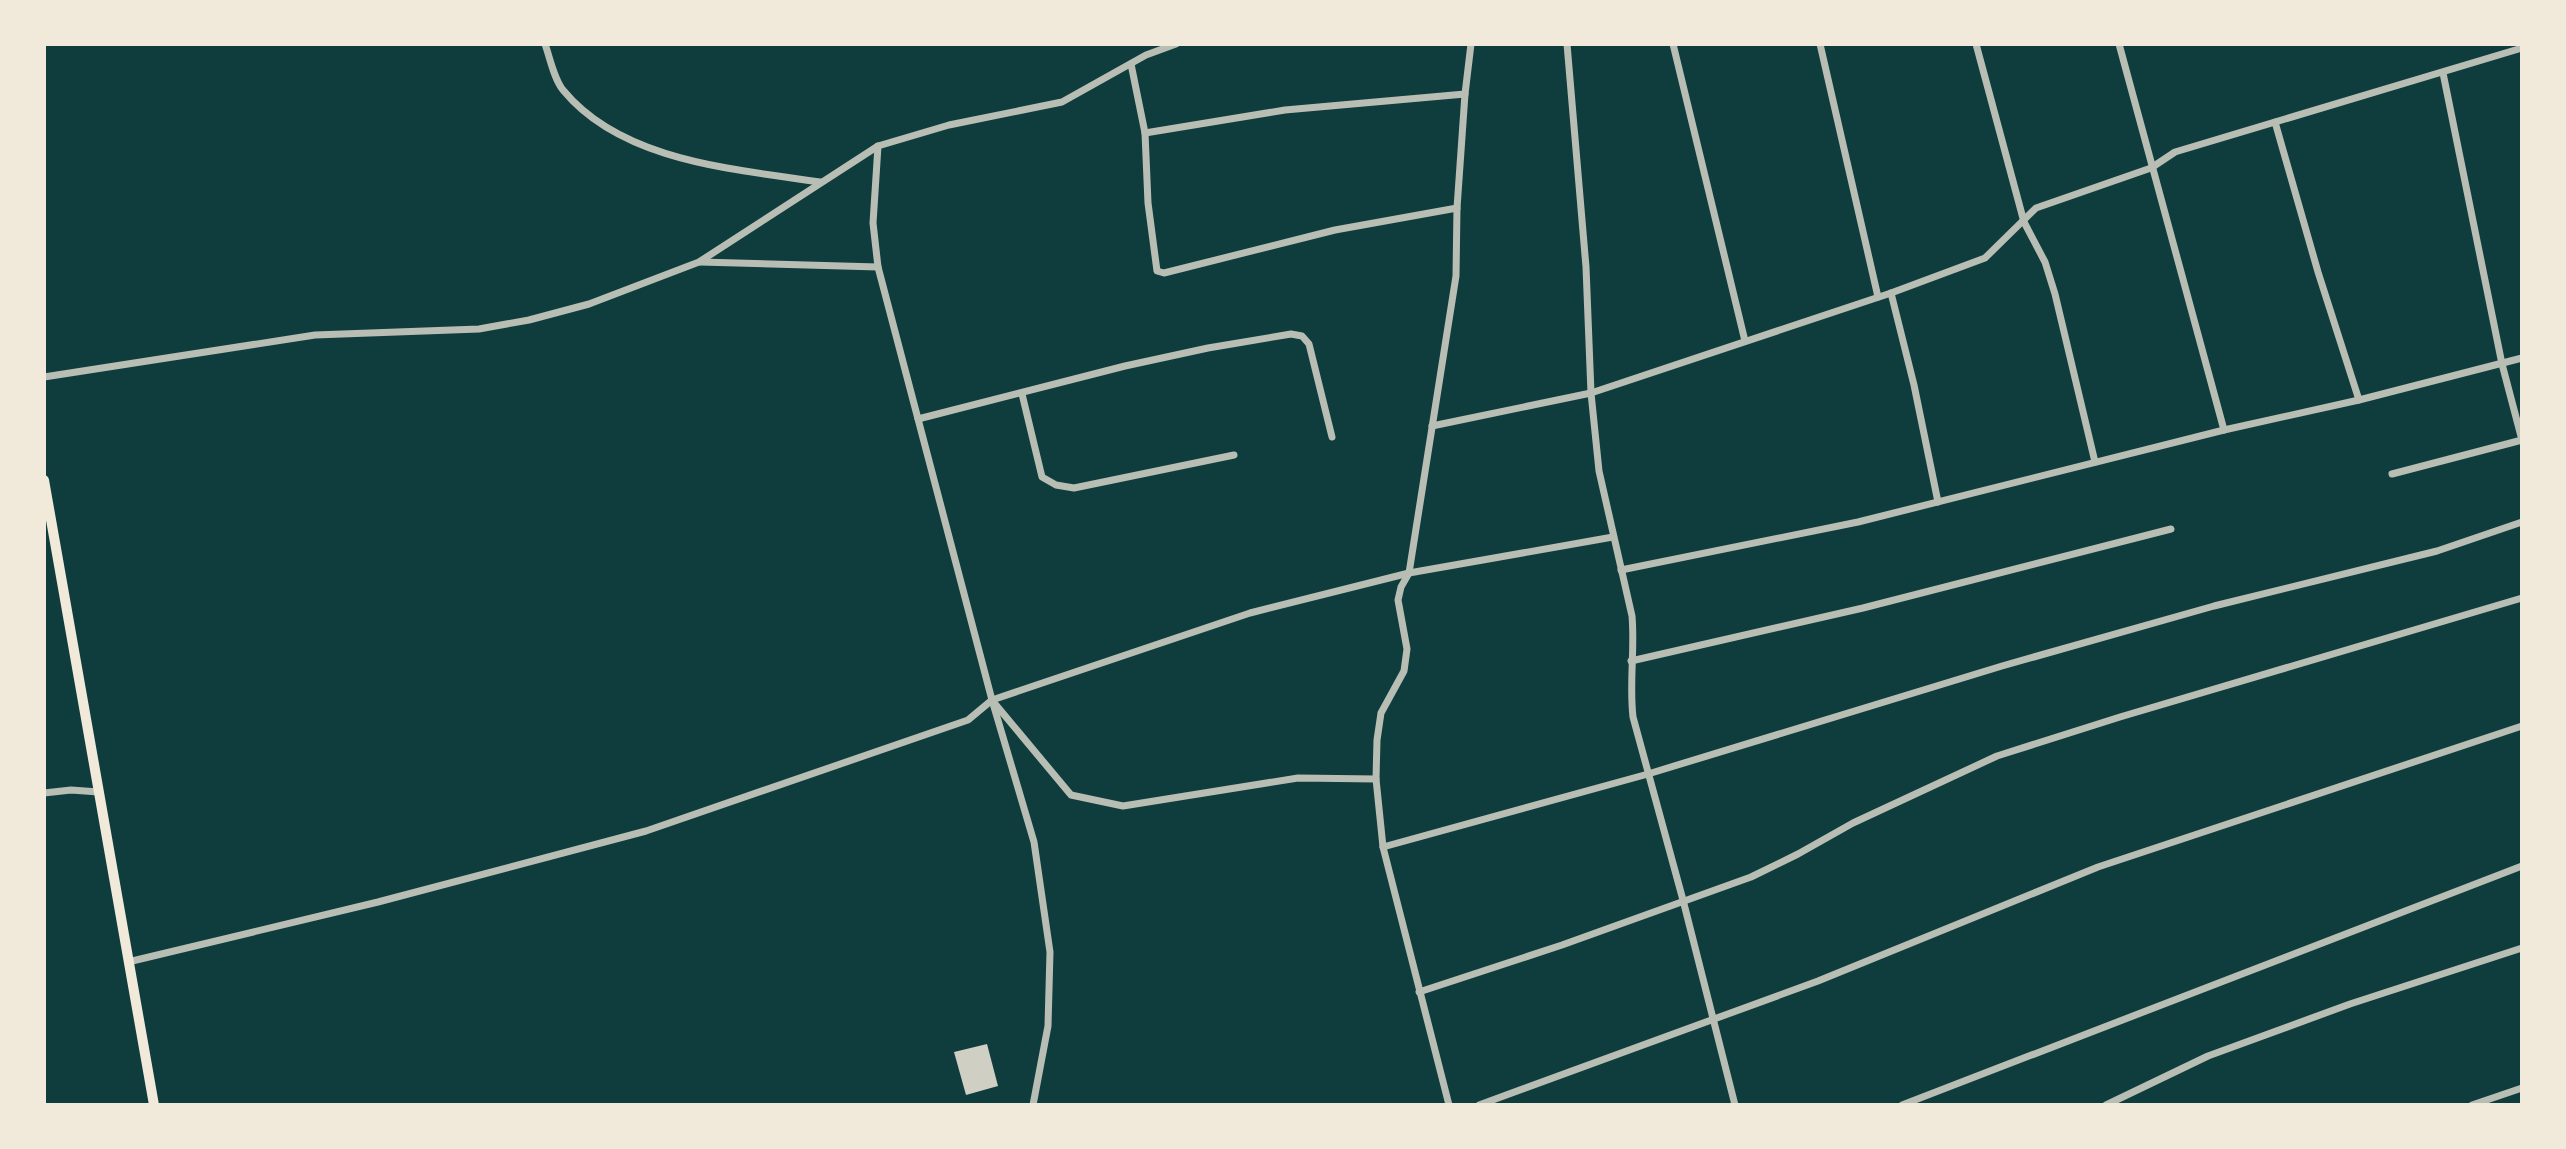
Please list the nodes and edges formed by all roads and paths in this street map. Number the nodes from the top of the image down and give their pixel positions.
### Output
1 (545, 44) edge
2 (1176, 44) edge
3 (1471, 44) edge
4 (1567, 44) edge
5 (1673, 44) edge
6 (1820, 44) edge
7 (1976, 44) edge
8 (2119, 44) edge
9 (2522, 48) edge
10 (1131, 64) junction
11 (2443, 73) junction
12 (1465, 94) junction
13 (2275, 122) junction
14 (1145, 133) junction
15 (878, 146) junction
16 (2151, 168) junction
17 (820, 182) junction
18 (1457, 208) junction
19 (2024, 222) junction
20 (699, 262) junction
21 (878, 267) junction
22 (1891, 293) junction
23 (1878, 297) junction
24 (1745, 341) junction
25 (2522, 358) edge
26 (2502, 364) junction
27 (44, 377) edge
28 (1591, 393) junction
29 (1022, 394) junction
30 (2359, 400) junction
31 (918, 419) junction
32 (1432, 426) junction
33 (2224, 430) junction
34 (1332, 437) dead end
35 (2522, 440) edge
36 (1234, 455) dead end
37 (2095, 462) junction
38 (2392, 474) dead end
39 (44, 480) edge
40 (1938, 502) junction
41 (2522, 522) edge
42 (2171, 529) dead end
43 (1613, 537) junction
44 (1621, 570) junction
45 (1409, 573) junction
46 (2522, 598) edge
47 (1631, 661) junction
48 (992, 700) junction
49 (2522, 726) edge
50 (1648, 774) junction
51 (1376, 779) junction
52 (99, 792) junction
53 (44, 793) edge
54 (1383, 847) junction
55 (2522, 866) edge
56 (1683, 900) junction
57 (2522, 948) edge
58 (128, 962) junction
59 (1419, 992) junction
60 (1714, 1021) junction
61 (2522, 1088) edge
62 (154, 1105) edge
63 (1033, 1105) edge
64 (1449, 1105) edge
65 (1479, 1105) edge
66 (1735, 1105) edge
67 (1902, 1105) edge
68 (2106, 1105) edge
69 (2472, 1105) edge

1 - 17 street
2 - 10 street
3 - 12 street
4 - 28 street
5 - 24 street
6 - 23 street
7 - 19 street
8 - 16 street
9 - 11 street
10 - 14 street
10 - 15 street
11 - 13 street
11 - 26 street
12 - 14 street
12 - 18 street
13 - 16 street
13 - 30 street
14 - 18 street
15 - 17 street
15 - 21 street
16 - 19 street
16 - 33 street
17 - 20 street
18 - 32 street
19 - 22 street
19 - 37 street
20 - 21 street
20 - 27 street
21 - 31 street
22 - 23 street
22 - 40 street
23 - 24 street
24 - 28 street
25 - 26 street
26 - 30 street
26 - 35 street
28 - 32 street
28 - 43 street
29 - 31 street
29 - 34 street
29 - 36 street
30 - 33 street
31 - 48 street
32 - 45 street
33 - 37 street
35 - 38 street
37 - 40 street
39 - 52 main road
40 - 44 street
41 - 50 street
42 - 47 street
43 - 44 street
43 - 45 street
44 - 47 street
45 - 48 street
45 - 51 street
46 - 56 street
47 - 50 street
48 - 51 street
48 - 58 street
48 - 63 street
49 - 60 street
50 - 54 street
50 - 56 street
51 - 54 street
52 - 53 street
52 - 58 main road
54 - 59 street
55 - 67 street
56 - 59 street
56 - 60 street
57 - 68 street
58 - 62 main road
59 - 64 street
60 - 65 street
60 - 66 street
61 - 69 street

